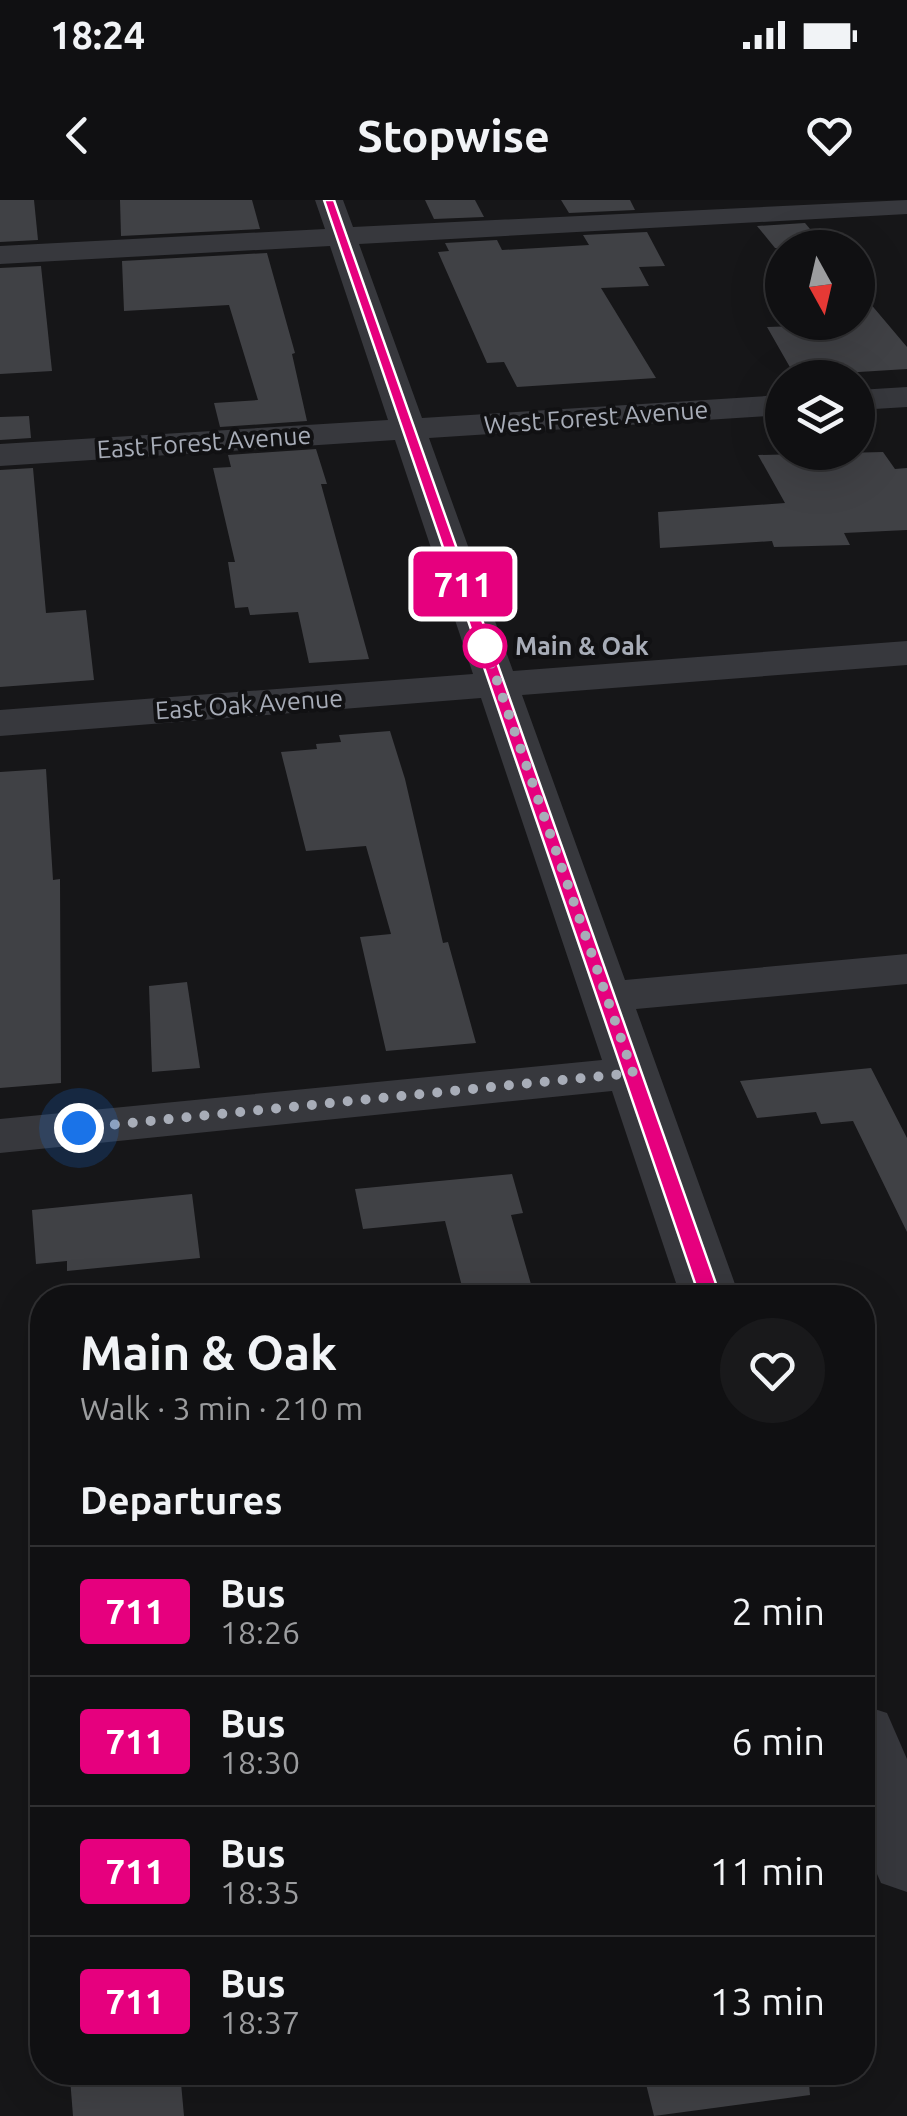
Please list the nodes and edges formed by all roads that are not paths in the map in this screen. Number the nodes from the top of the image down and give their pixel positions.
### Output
1 (907, 206) edge
2 (336, 218) edge
3 (0, 255) edge
4 (907, 397) edge
5 (875, 399) edge
6 (765, 406) edge
7 (409, 429) junction
8 (0, 455) edge
9 (907, 653) edge
10 (498, 685) junction
11 (0, 723) edge
12 (907, 969) edge
13 (607, 997) junction
14 (633, 1073) junction
15 (0, 1136) edge
16 (706, 1285) edge
17 (875, 1770) edge
18 (907, 1861) edge

1 - 2 street
2 - 3 street
2 - 7 street
4 - 5 street
6 - 7 street, West Forest Avenue
7 - 8 street, East Forest Avenue
7 - 10 street
9 - 10 street, East Oak Avenue
10 - 11 street, East Oak Avenue
10 - 13 street
12 - 13 street
13 - 14 street
14 - 15 street
14 - 16 street
17 - 18 street

